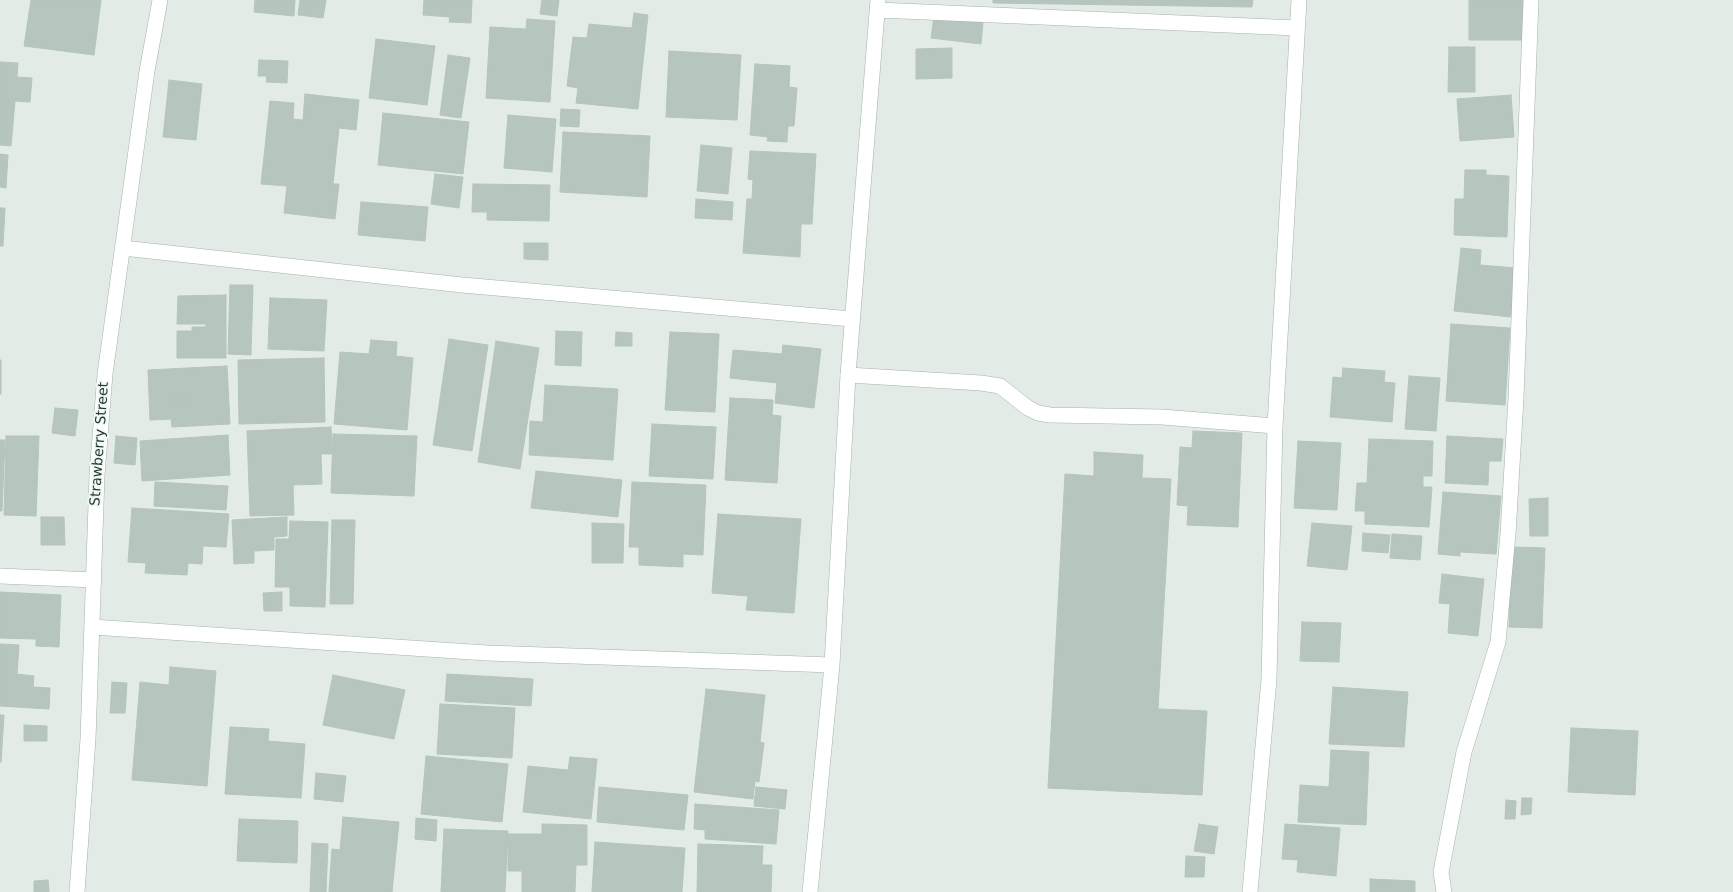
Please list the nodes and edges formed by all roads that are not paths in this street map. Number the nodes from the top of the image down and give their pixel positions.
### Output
1 (160, 0) edge
2 (1299, 0) edge
3 (1531, 0) edge
4 (878, 5) edge
5 (1297, 28) junction
6 (123, 248) junction
7 (852, 319) junction
8 (848, 375) junction
9 (1275, 426) junction
10 (0, 576) edge
11 (94, 580) junction
12 (92, 627) junction
13 (832, 664) junction
14 (77, 892) edge
15 (810, 892) edge
16 (1250, 892) edge
17 (1444, 892) edge

1 - 6 street, Strawberry Street
2 - 5 street
3 - 17 street
4 - 5 street
4 - 7 street
5 - 9 street
6 - 7 street
6 - 11 street, Strawberry Street
7 - 8 street
8 - 9 street
8 - 13 street
9 - 16 street
10 - 11 street
11 - 12 street, Strawberry Street
12 - 13 street
12 - 14 street, Strawberry Street
13 - 15 street

